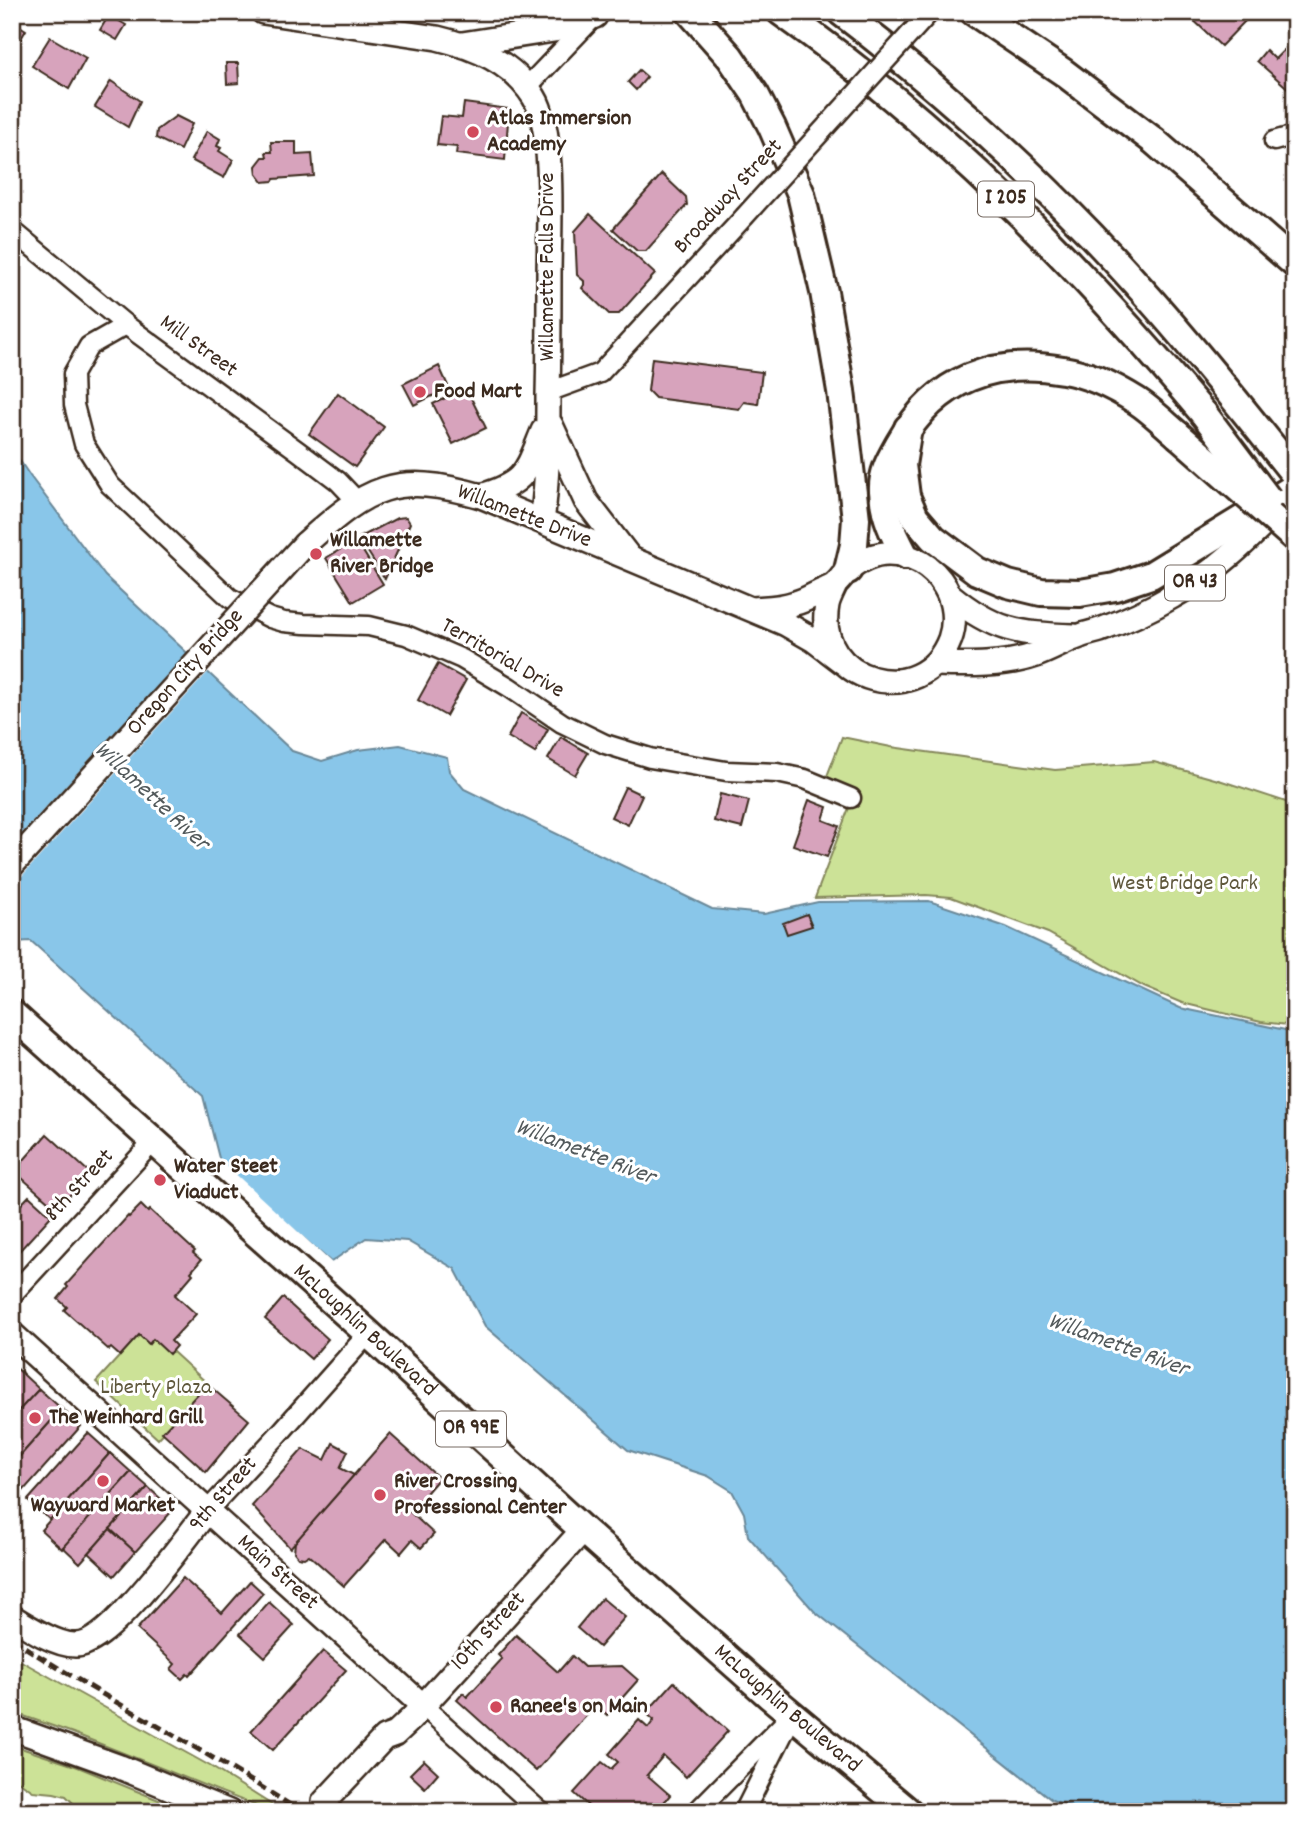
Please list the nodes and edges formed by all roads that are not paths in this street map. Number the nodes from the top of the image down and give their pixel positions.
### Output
1 (263, 12) edge
2 (690, 12) edge
3 (781, 12) edge
4 (841, 12) edge
5 (930, 12) edge
6 (974, 12) edge
7 (597, 14) edge
8 (462, 44) junction
9 (527, 87) junction
10 (1295, 135) edge
11 (1274, 141) dead end
12 (12, 230) edge
13 (1295, 264) edge
14 (126, 325) junction
15 (548, 392) junction
16 (548, 419) junction
17 (908, 428) junction
18 (1295, 475) edge
19 (1295, 487) edge
20 (1295, 494) edge
21 (481, 496) junction
22 (357, 500) junction
23 (542, 521) junction
24 (1295, 536) edge
25 (305, 544) joint
26 (905, 556) junction
27 (630, 558) junction
28 (841, 578) junction
29 (950, 595) junction
30 (750, 610) junction
31 (1080, 636) junction
32 (843, 662) junction
33 (935, 664) junction
34 (851, 798) dead end
35 (12, 865) edge
36 (12, 1014) edge
37 (155, 1142) junction
38 (12, 1295) edge
39 (364, 1330) junction
40 (12, 1334) edge
41 (208, 1510) junction
42 (583, 1530) junction
43 (12, 1617) edge
44 (423, 1706) junction
45 (792, 1715) junction
46 (12, 1728) edge
47 (395, 1734) junction
48 (229, 1812) edge
49 (326, 1812) edge
50 (337, 1812) edge
51 (541, 1812) edge
52 (696, 1812) edge
53 (744, 1812) edge
54 (909, 1812) edge

1 - 8 main road, Willamette Falls Drive
2 - 28 highway
3 - 24 highway, I 205, bridge
4 - 18 highway, I 205
5 - 15 street, Broadway Street, bridge
6 - 13 highway
7 - 8 main road
7 - 9 street
8 - 9 main road, Willamette Falls Drive
9 - 15 main road, Willamette Falls Drive
10 - 11 street
12 - 14 street, Mill Street
14 - 22 street, Mill Street
14 - 34 street, Territorial Drive
15 - 16 main road, Willamette Falls Drive
16 - 21 main road
16 - 23 main road, Willamette Falls Drive
16 - 27 main road
17 - 19 highway
17 - 24 highway, bridge
17 - 26 highway
20 - 31 main road, OR 43
21 - 22 main road, Willamette Drive / OR 43
21 - 23 main road, Willamette Drive / OR 43
22 - 25 main road, Willamette Drive / OR 43
23 - 27 main road, Willamette Drive / OR 43
25 - 35 main road, Oregon City Bridge / OR 43, bridge
26 - 28 main road
26 - 29 main road, OR 43
27 - 30 main road, Willamette Drive / OR 43
28 - 30 main road
28 - 32 main road
29 - 31 main road, OR 43
29 - 33 main road
30 - 32 main road, Willamette Drive / OR 43
31 - 33 main road, OR 43
32 - 33 main road, OR 43
36 - 37 highway, McLoughlin Boulevard / OR 99E
37 - 38 street, 8th Street
37 - 39 highway, McLoughlin Boulevard / OR 99E
39 - 41 street, 9th Street
39 - 42 highway, McLoughlin Boulevard / OR 99E
40 - 41 main road, Main Street
41 - 43 main road, 9th Street
41 - 44 main road, Main Street
42 - 44 main road, 10th Street
42 - 45 highway, McLoughlin Boulevard / OR 99E
44 - 47 main road, 10th Street
44 - 51 street, Main Street
45 - 52 street
45 - 53 street
45 - 54 highway, McLoughlin Boulevard / OR 99E
46 - 48 main road
47 - 49 main road, 10th Street
47 - 50 main road, 10th Street

